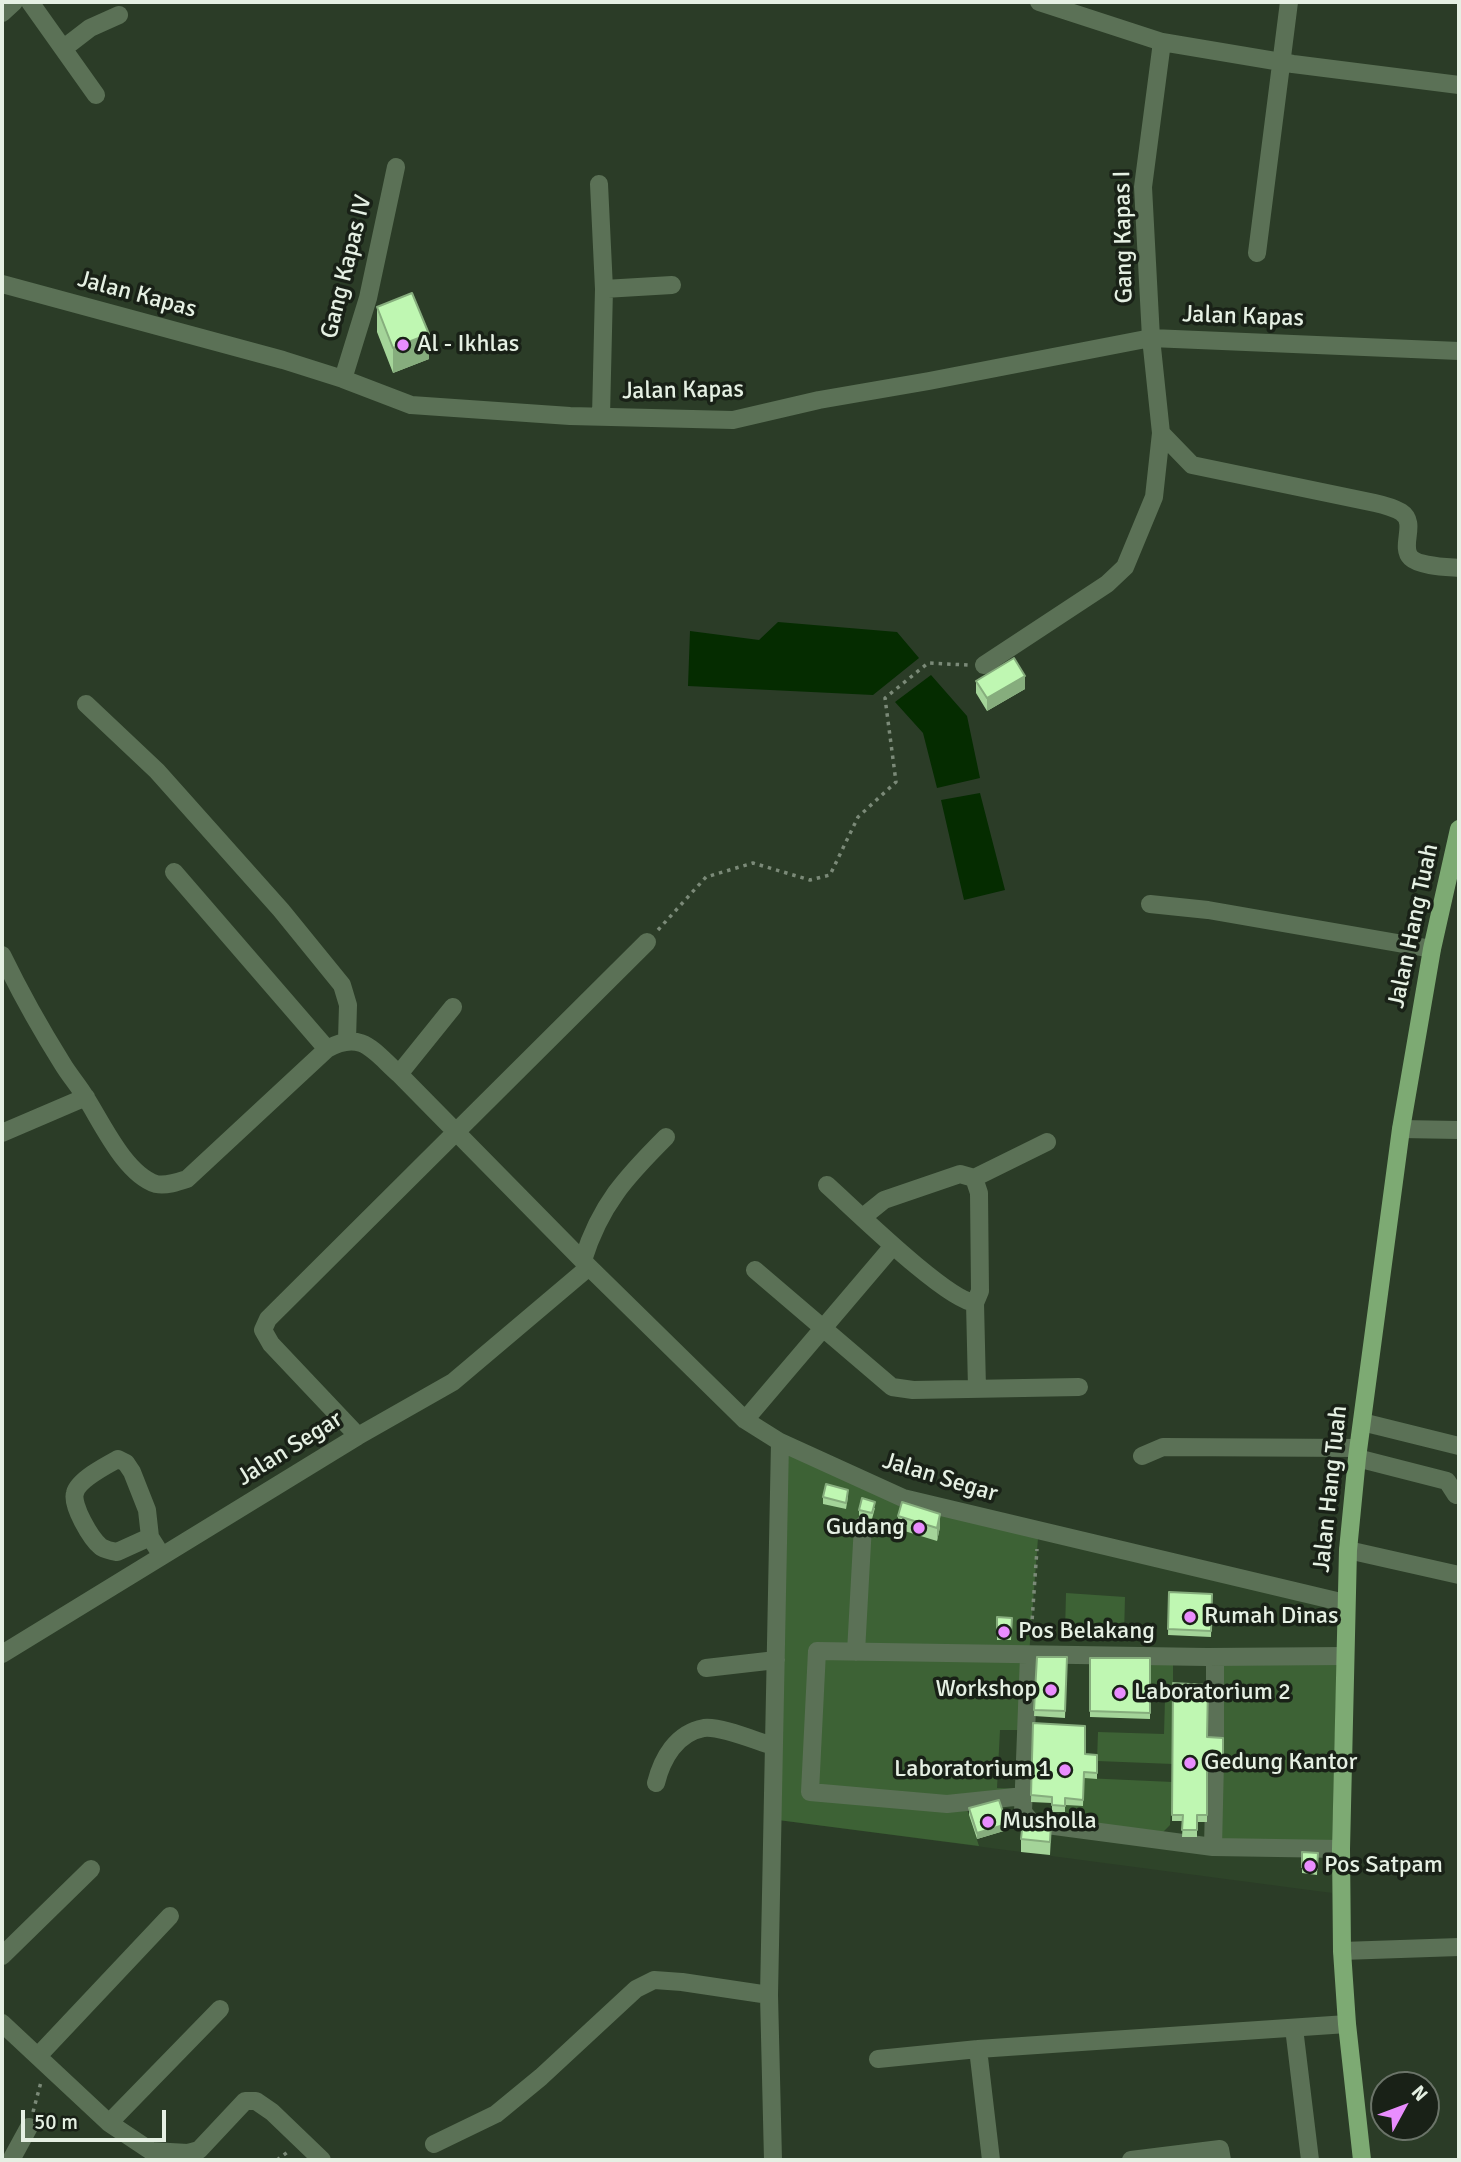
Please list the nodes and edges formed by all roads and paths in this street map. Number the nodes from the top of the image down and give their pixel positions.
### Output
1 (14, 2) edge
2 (30, 2) edge
3 (1039, 2) edge
4 (1289, 2) edge
5 (2, 13) edge
6 (119, 15) dead end
7 (1162, 41) junction
8 (64, 48) junction
9 (1281, 61) junction
10 (1459, 85) edge
11 (96, 95) dead end
12 (396, 167) dead end
13 (599, 184) dead end
14 (1257, 253) dead end
15 (2, 284) edge
16 (672, 285) dead end
17 (604, 289) junction
18 (1151, 338) junction
19 (1459, 351) edge
20 (343, 379) junction
21 (601, 416) junction
22 (1161, 433) junction
23 (1459, 568) edge
24 (984, 665) joint
25 (86, 704) dead end
26 (1459, 829) edge
27 (174, 872) dead end
28 (1150, 904) dead end
29 (647, 942) joint
30 (1432, 949) junction
31 (2, 955) edge
32 (453, 1007) dead end
33 (347, 1040) junction
34 (327, 1049) junction
35 (399, 1074) junction
36 (86, 1097) junction
37 (1401, 1129) junction
38 (1459, 1130) edge
39 (456, 1131) junction
40 (2, 1133) edge
41 (666, 1137) dead end
42 (1047, 1142) dead end
43 (974, 1178) junction
44 (827, 1185) dead end
45 (863, 1217) junction
46 (893, 1246) junction
47 (586, 1264) junction
48 (755, 1270) dead end
49 (975, 1303) junction
50 (822, 1328) junction
51 (1079, 1387) dead end
52 (977, 1388) junction
53 (745, 1420) junction
54 (1362, 1422) junction
55 (358, 1436) junction
56 (780, 1443) junction
57 (1459, 1446) edge
58 (1358, 1453) junction
59 (1142, 1456) dead end
60 (1456, 1495) dead end
61 (863, 1525) dead end
62 (150, 1537) junction
63 (1038, 1538) dead end
64 (1348, 1550) junction
65 (162, 1556) junction
66 (1459, 1575) edge
67 (1346, 1603) junction
68 (856, 1652) junction
69 (2, 1654) edge
70 (1029, 1655) junction
71 (1344, 1656) junction
72 (1216, 1657) junction
73 (776, 1660) junction
74 (706, 1668) dead end
75 (774, 1746) junction
76 (656, 1783) dead end
77 (1024, 1796) junction
78 (1213, 1847) junction
79 (1341, 1849) junction
80 (91, 1869) dead end
81 (170, 1916) dead end
82 (1459, 1947) edge
83 (1342, 1951) junction
84 (2, 1956) edge
85 (769, 1995) junction
86 (220, 2009) dead end
87 (2, 2023) edge
88 (1347, 2024) junction
89 (1294, 2028) junction
90 (978, 2049) junction
91 (878, 2059) dead end
92 (42, 2060) junction
93 (109, 2123) junction
94 (29, 2127) joint
95 (434, 2144) dead end
96 (11, 2160) edge
97 (322, 2160) edge
98 (773, 2160) edge
99 (992, 2160) edge
100 (1131, 2160) edge
101 (1222, 2160) edge
102 (1310, 2160) edge
103 (1362, 2160) edge

1 - 5 street
2 - 8 street
3 - 7 street
4 - 9 street
6 - 8 street
7 - 9 street
7 - 18 street, Gang Kapas I
8 - 11 street
9 - 10 street
9 - 14 street
12 - 20 street, Gang Kapas IV
13 - 17 street
15 - 20 street, Jalan Kapas
16 - 17 street
17 - 21 street
18 - 19 street, Jalan Kapas
18 - 21 street, Jalan Kapas
18 - 22 street, Gang Kapas I
20 - 21 street, Jalan Kapas
22 - 23 street
22 - 24 street, Gang Kapas I
24 - 29 path
25 - 33 street
26 - 30 main road, Jalan Hang Tuah
27 - 34 street
28 - 30 street
29 - 39 street
30 - 37 main road, Jalan Hang Tuah
31 - 36 street
32 - 35 street
33 - 34 street
33 - 35 street
34 - 36 street
35 - 39 street
36 - 40 street
37 - 38 street
37 - 54 main road, Jalan Hang Tuah
39 - 47 street
39 - 55 street
41 - 47 street
42 - 43 street
43 - 45 street
43 - 49 street
44 - 45 street
45 - 46 street
46 - 49 street
46 - 50 street
47 - 53 street, Jalan Segar
47 - 55 street, Jalan Segar
48 - 50 street
49 - 52 street
50 - 52 street
50 - 53 street
51 - 52 street
53 - 56 street, Jalan Segar
54 - 57 street
54 - 58 main road, Jalan Hang Tuah
55 - 65 street, Jalan Segar
56 - 67 street, Jalan Segar
56 - 73 street
58 - 59 street
58 - 60 street
58 - 64 main road, Jalan Hang Tuah
61 - 68 street
62 - 62 street
62 - 65 street
63 - 70 path
64 - 66 street
64 - 67 main road, Jalan Hang Tuah
65 - 69 street, Jalan Segar
67 - 71 main road, Jalan Hang Tuah
68 - 70 street
68 - 77 street
70 - 72 street
70 - 77 street
71 - 72 street
71 - 79 main road, Jalan Hang Tuah
72 - 78 street
73 - 74 street
73 - 75 street
75 - 76 street
75 - 85 street
77 - 78 street
78 - 79 street
79 - 83 main road, Jalan Hang Tuah
80 - 84 street
81 - 92 street
82 - 83 street
83 - 88 main road, Jalan Hang Tuah
85 - 95 street
85 - 98 street
86 - 93 street
87 - 92 street
88 - 89 street
88 - 103 main road, Jalan Hang Tuah
89 - 90 street
89 - 102 street
90 - 91 street
90 - 99 street
92 - 93 street
92 - 94 path
93 - 97 street
94 - 96 street
100 - 101 street

